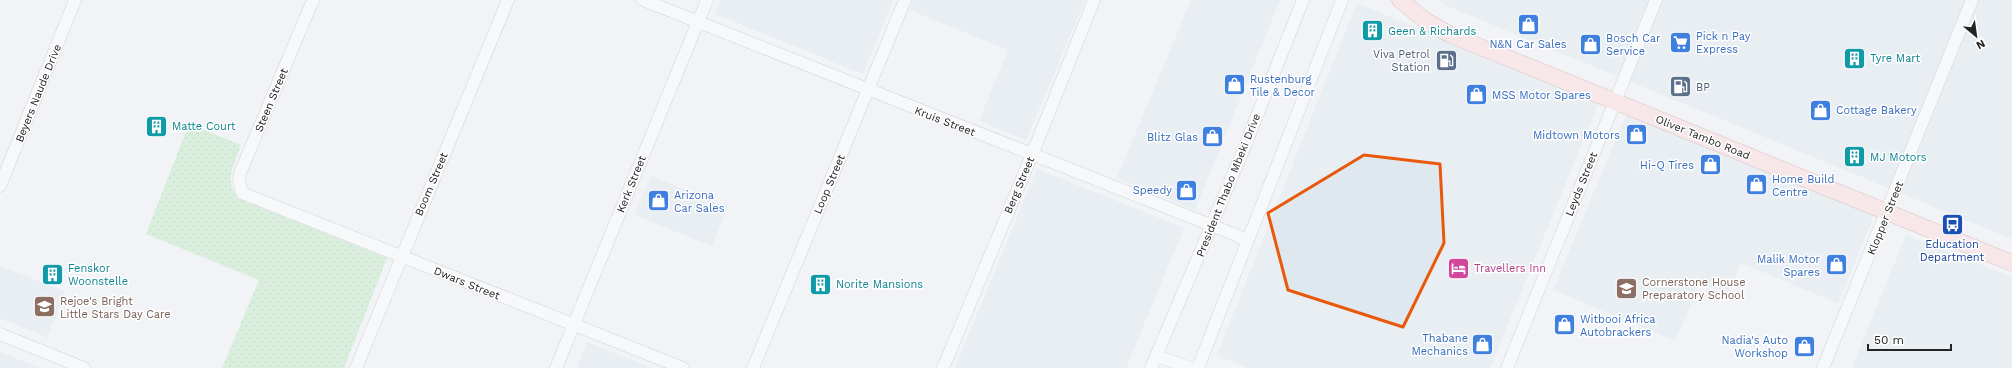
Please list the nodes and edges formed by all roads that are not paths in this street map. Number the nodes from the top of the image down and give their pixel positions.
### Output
1 (75, 0) edge
2 (313, 0) edge
3 (508, 0) edge
4 (644, 0) edge
5 (707, 0) edge
6 (905, 0) edge
7 (1094, 0) edge
8 (1303, 0) edge
9 (1342, 0) edge
10 (1395, 0) edge
11 (1400, 0) edge
12 (1656, 0) edge
13 (1972, 0) edge
14 (1426, 21) junction
15 (698, 23) junction
16 (868, 90) junction
17 (1615, 101) junction
18 (1032, 155) junction
19 (0, 186) edge
20 (250, 196) joint
21 (1887, 211) junction
22 (1212, 226) junction
23 (1247, 241) junction
24 (401, 256) junction
25 (2012, 263) edge
26 (573, 325) junction
27 (0, 334) edge
28 (1157, 356) junction
29 (84, 368) edge
30 (356, 368) edge
31 (556, 368) edge
32 (683, 368) edge
33 (753, 368) edge
34 (943, 368) edge
35 (1151, 368) edge
36 (1190, 368) edge
37 (1198, 368) edge
38 (1507, 368) edge
39 (1823, 368) edge

1 - 19 street, Beyers Naude Drive
2 - 20 street, Steen Street
3 - 24 street, Boom Street
4 - 15 street, Kruis Street
5 - 15 street, Kerk Street
6 - 16 street, Loop Street
7 - 18 street, Berg Street
8 - 22 street, President Thabo Mbeki Drive
9 - 23 street
10 - 14 main road
11 - 14 main road, Oliver Tambo Road
12 - 17 street, Leyds Street
13 - 21 street, Klopper Street
14 - 17 main road, Oliver Tambo Road
15 - 16 street, Kruis Street
15 - 26 street, Kerk Street
16 - 18 street, Kruis Street
16 - 33 street, Loop Street
17 - 21 main road, Oliver Tambo Road
17 - 38 street, Leyds Street
18 - 22 street, Kruis Street
18 - 34 street, Berg Street
20 - 24 street, Dwars Street
21 - 25 main road, Oliver Tambo Road
21 - 39 street, Klopper Street
22 - 23 street, Kruis Street
22 - 28 street, President Thabo Mbeki Drive
23 - 37 street
24 - 26 street, Dwars Street
24 - 30 street, Boom Street
26 - 31 street, Kerk Street
26 - 32 street, Dwars Street
27 - 29 street
28 - 35 street, President Thabo Mbeki Drive
28 - 36 street

